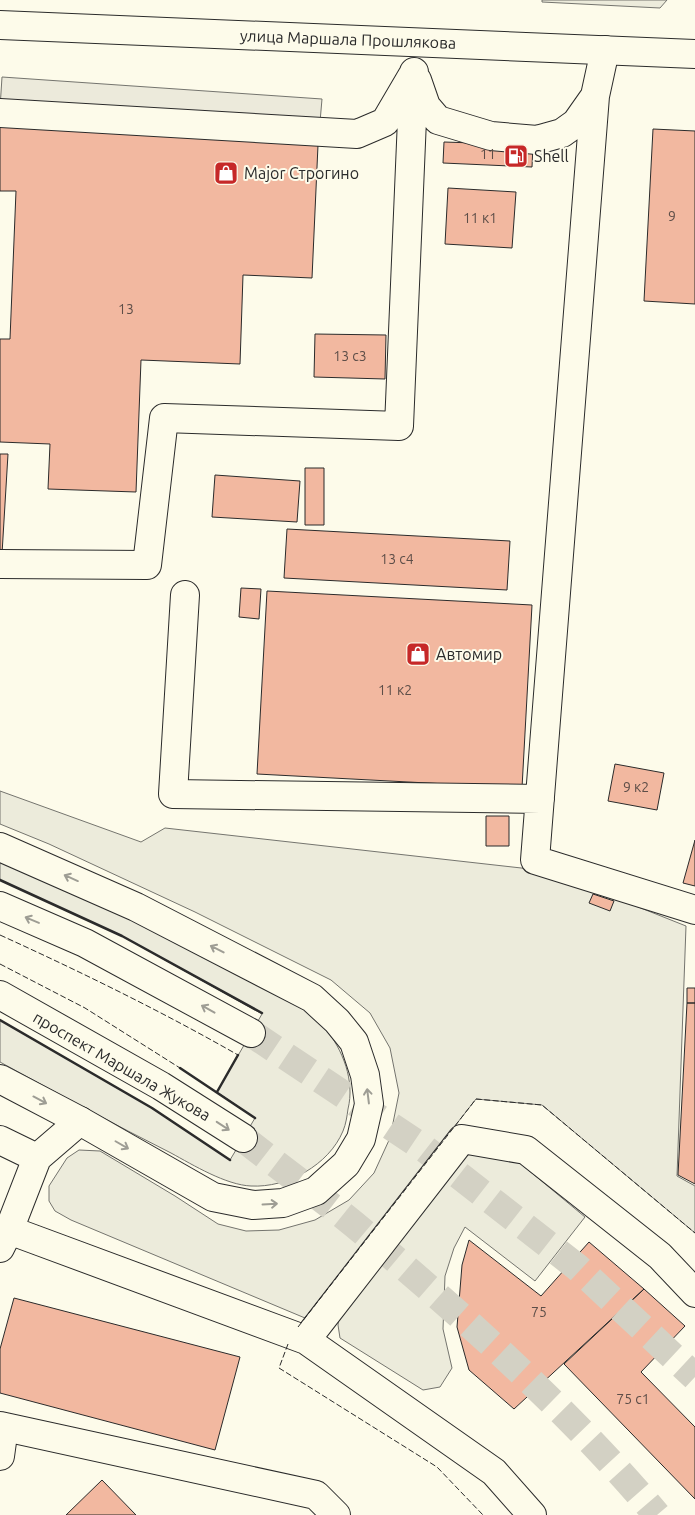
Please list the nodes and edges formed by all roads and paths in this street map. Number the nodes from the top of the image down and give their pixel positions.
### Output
1 (0, 24) edge
2 (416, 41) junction
3 (605, 50) junction
4 (695, 54) edge
5 (414, 72) junction
6 (595, 96) junction
7 (0, 113) edge
8 (0, 564) edge
9 (185, 595) dead end
10 (540, 798) junction
11 (0, 847) edge
12 (0, 906) edge
13 (695, 910) edge
14 (0, 995) edge
15 (251, 1033) tunnel mouth
16 (0, 1079) edge
17 (80, 1121) junction
18 (243, 1138) tunnel mouth
19 (0, 1140) edge
20 (37, 1158) junction
21 (4, 1239) edge
22 (695, 1294) edge
23 (306, 1340) junction
24 (2, 1426) edge
25 (0, 1456) edge
26 (336, 1515) edge
27 (532, 1515) edge

1 - 2 main road, улица Маршала Прошлякова
2 - 3 main road, улица Маршала Прошлякова
2 - 5 main road
3 - 4 main road, улица Маршала Прошлякова
3 - 6 main road
5 - 6 main road
5 - 7 main road
5 - 8 main road
6 - 10 main road
9 - 10 main road
10 - 13 main road
17 -> 11 main road
15 -> 12 main road
14 -> 18 main road, проспект Маршала Жукова
16 -> 17 main road
17 - 20 main road
19 - 20 main road
20 - 21 main road
21 - 23 main road
22 - 23 main road
23 - 27 main road
24 - 25 main road
24 - 26 main road

